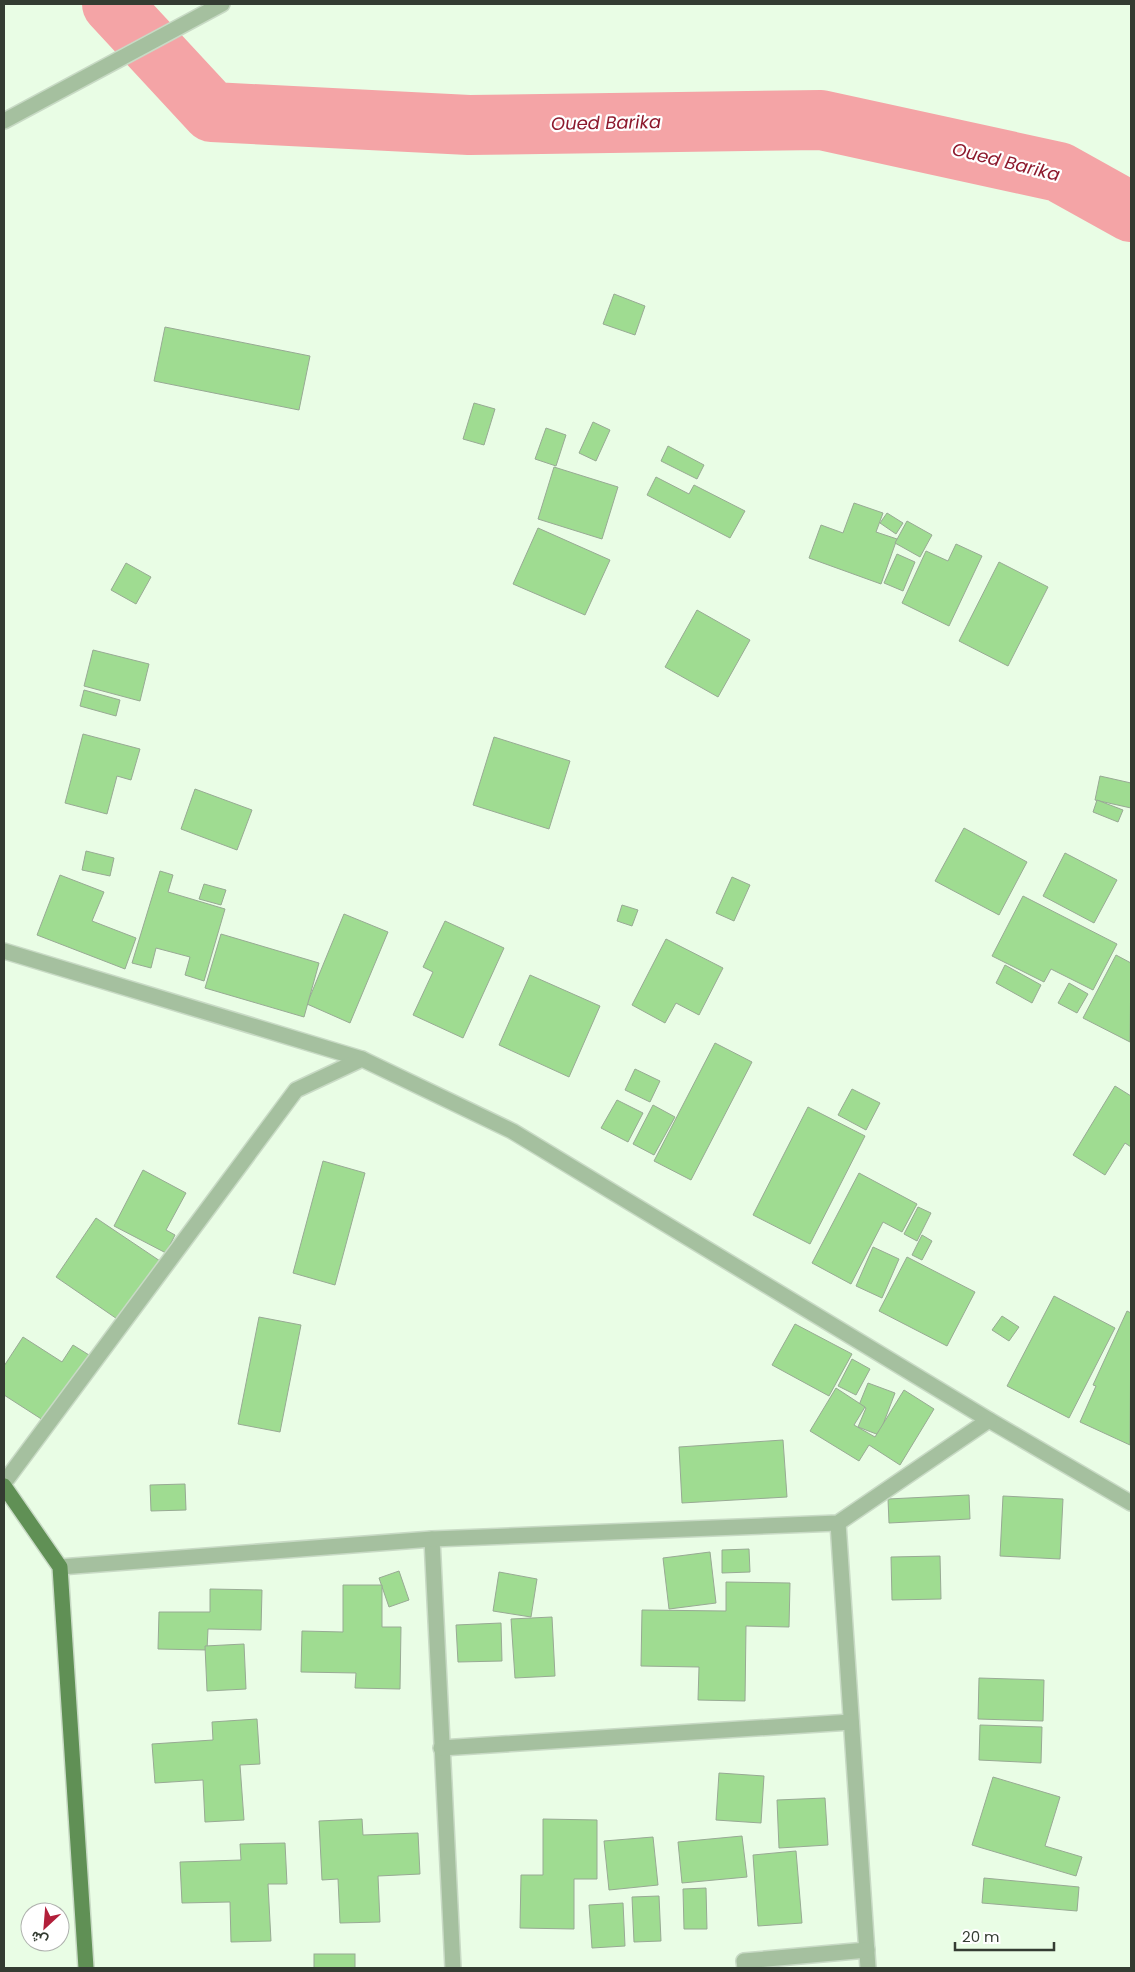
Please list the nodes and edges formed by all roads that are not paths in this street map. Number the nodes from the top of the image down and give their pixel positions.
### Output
1 (222, 4) edge
2 (4, 121) edge
3 (4, 951) edge
4 (362, 1059) junction
5 (989, 1420) junction
6 (4, 1485) edge
7 (1131, 1503) edge
8 (838, 1522) junction
9 (432, 1539) junction
10 (60, 1567) junction
11 (852, 1722) junction
12 (441, 1748) junction
13 (867, 1950) junction
14 (86, 1968) edge
15 (453, 1968) edge
16 (745, 1968) edge
17 (868, 1968) edge

1 - 2 street
3 - 4 street
4 - 5 street
4 - 6 street
5 - 7 street
5 - 8 street
6 - 10 main road
8 - 9 street
8 - 11 street
9 - 10 street
9 - 12 street
10 - 14 main road
11 - 12 street
11 - 13 street
12 - 15 street
13 - 16 street
13 - 17 street

